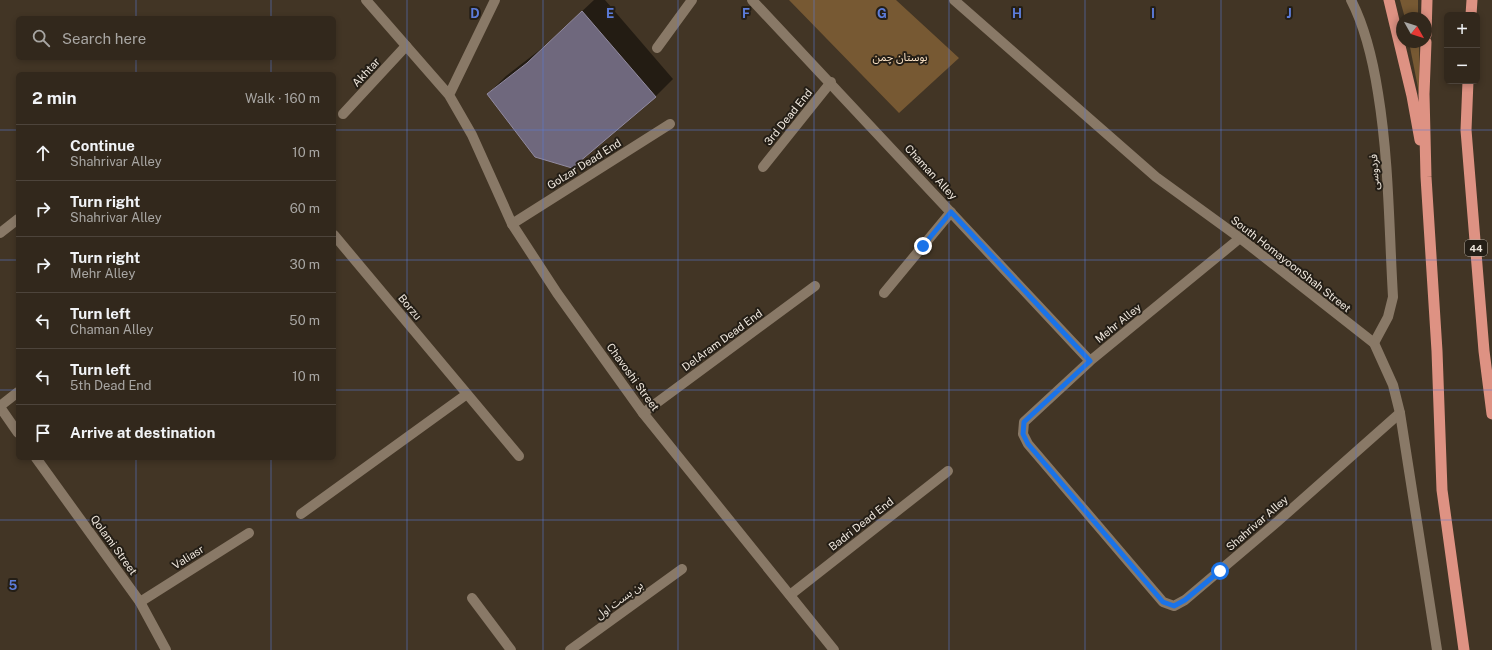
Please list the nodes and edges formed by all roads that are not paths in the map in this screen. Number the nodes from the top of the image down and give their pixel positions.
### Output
1 (366, 0) edge
2 (495, 0) edge
3 (692, 0) edge
4 (752, 0) edge
5 (954, 0) edge
6 (1351, 0) edge
7 (1389, 0) edge
8 (1427, 0) edge
9 (1472, 0) edge
10 (1427, 12) edge
11 (1472, 12) edge
12 (406, 46) junction
13 (657, 48) dead end
14 (1426, 48) edge
15 (831, 82) junction
16 (1468, 84) edge
17 (448, 95) junction
18 (343, 114) dead end
19 (670, 124) dead end
20 (763, 167) dead end
21 (1426, 177) junction
22 (951, 212) junction
23 (16, 221) edge
24 (512, 224) junction
25 (0, 233) edge
26 (336, 237) edge
27 (1240, 238) junction
28 (815, 286) dead end
29 (884, 293) dead end
30 (1374, 343) junction
31 (1090, 361) junction
32 (16, 394) edge
33 (467, 394) junction
34 (0, 407) edge
35 (643, 413) junction
36 (1400, 413) junction
37 (1492, 414) edge
38 (16, 429) edge
39 (1023, 434) joint
40 (518, 456) dead end
41 (37, 460) edge
42 (948, 471) dead end
43 (301, 514) dead end
44 (249, 533) dead end
45 (682, 569) dead end
46 (790, 595) junction
47 (472, 598) dead end
48 (140, 602) junction
49 (166, 650) edge
50 (511, 650) edge
51 (570, 650) edge
52 (834, 650) edge
53 (1437, 650) edge
54 (1464, 650) edge

1 - 12 street, Chavoshi Street
2 - 17 street
3 - 13 street
4 - 15 street, Chaman Alley
5 - 27 street, South HomayoonShah Street
6 - 30 street, فردوسی
7 - 21 highway
8 - 10 highway
9 - 11 highway
12 - 17 street, Chavoshi Street
12 - 18 street, Akhtar
14 - 21 highway
15 - 20 street, 3rd Dead End
15 - 22 street, Chaman Alley
16 - 37 highway, 44
17 - 24 street, Chavoshi Street
19 - 24 street, Golzar Dead End
21 - 54 highway
22 - 29 street
22 - 31 street, Chaman Alley
23 - 25 street
24 - 35 street, Chavoshi Street
26 - 33 street, Borzu
27 - 30 street, South HomayoonShah Street
27 - 31 street, Mehr Alley
28 - 35 street, DelAram Dead End
30 - 36 street, South HomayoonShah Street
31 - 39 street, Mehr Alley
32 - 34 street
33 - 40 street, Borzu
33 - 43 street
34 - 38 street
35 - 46 street, Chavoshi Street
36 - 39 street, Shahrivar Alley
36 - 53 street, South HomayoonShah Street
41 - 48 street, Qolami Street
42 - 46 street, Badri Dead End
44 - 48 street, Valiasr
45 - 51 street, بن بست اول
46 - 52 street, Chavoshi Street
47 - 50 street
48 - 49 street, Qolami Street

